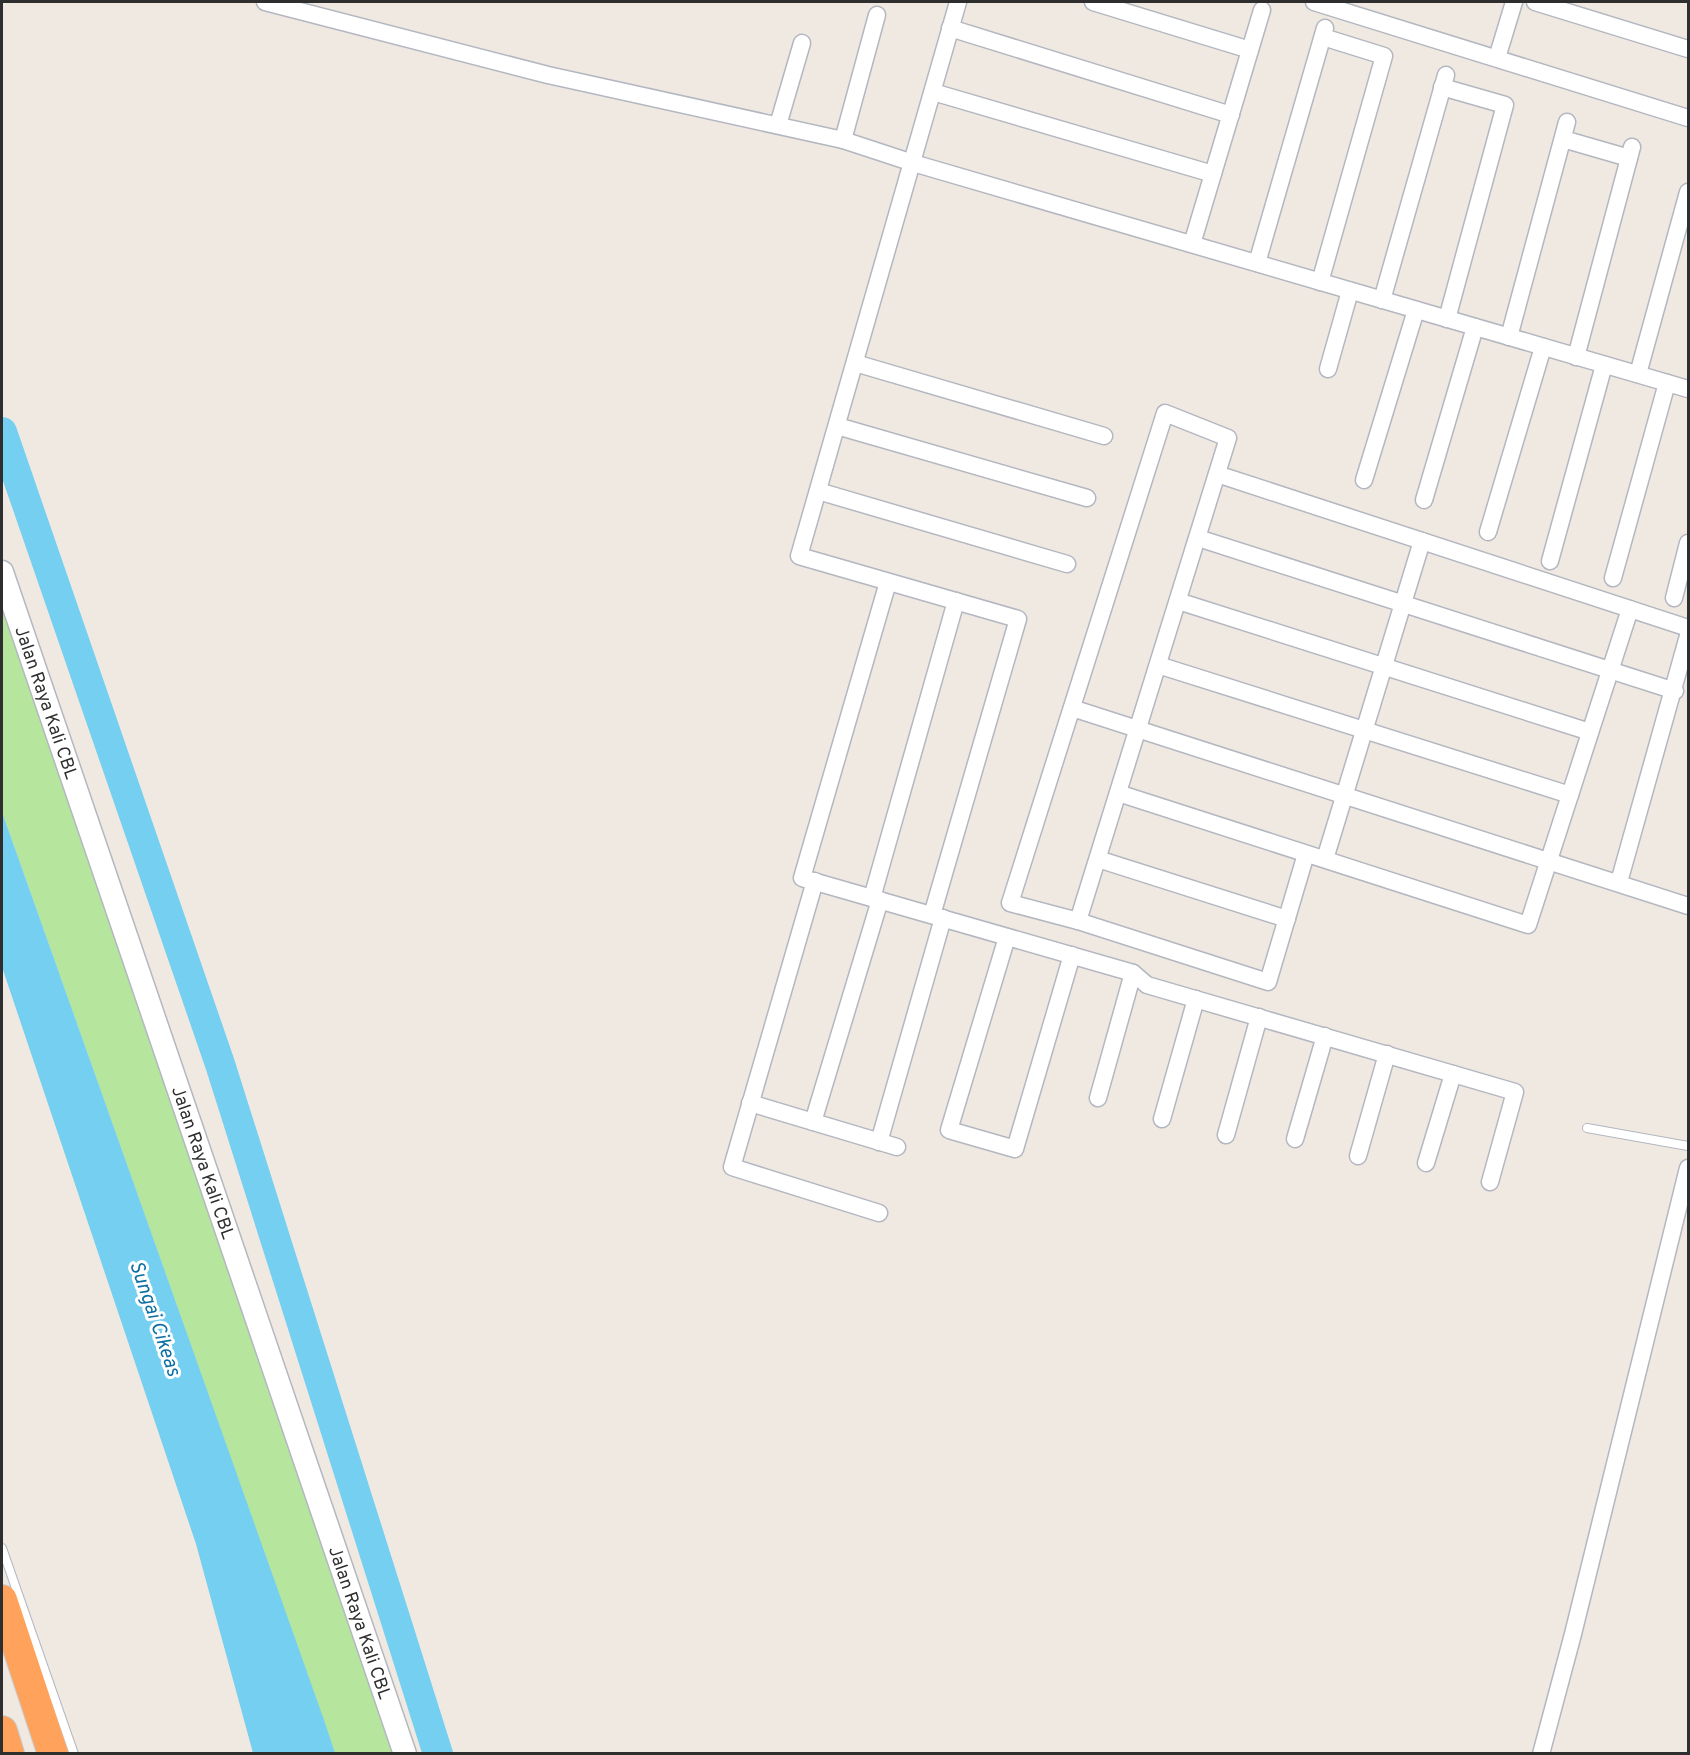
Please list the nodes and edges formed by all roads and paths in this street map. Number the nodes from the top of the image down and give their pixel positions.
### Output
1 (265, 2) edge
2 (958, 2) edge
3 (1093, 2) edge
4 (1314, 2) edge
5 (1514, 2) edge
6 (1536, 2) edge
7 (1262, 10) dead end
8 (877, 15) dead end
9 (950, 28) junction
10 (802, 43) dead end
11 (1689, 49) edge
12 (1250, 50) junction
13 (1497, 58) junction
14 (933, 92) junction
15 (1231, 115) junction
16 (1689, 118) edge
17 (778, 125) junction
18 (843, 140) junction
19 (913, 163) junction
20 (1213, 174) junction
21 (1689, 192) edge
22 (1192, 244) junction
23 (1257, 263) junction
24 (1320, 282) junction
25 (1350, 291) junction
26 (1382, 300) junction
27 (1416, 310) junction
28 (1447, 319) junction
29 (1475, 327) junction
30 (1509, 337) junction
31 (1543, 347) junction
32 (1576, 357) junction
33 (855, 363) junction
34 (1604, 364) junction
35 (1328, 369) dead end
36 (1638, 374) junction
37 (1667, 383) junction
38 (1689, 389) edge
39 (837, 426) junction
40 (1104, 436) dead end
41 (1217, 474) junction
42 (1364, 480) dead end
43 (818, 491) junction
44 (1087, 498) dead end
45 (1424, 500) dead end
46 (1488, 532) dead end
47 (1198, 538) junction
48 (1422, 541) junction
49 (1689, 543) edge
50 (1550, 561) dead end
51 (1067, 564) dead end
52 (2, 572) edge
53 (1613, 578) dead end
54 (888, 582) junction
55 (1674, 598) dead end
56 (956, 601) junction
57 (1178, 601) junction
58 (1404, 604) junction
59 (1630, 609) junction
60 (1689, 628) edge
61 (1689, 636) edge
62 (1158, 665) junction
63 (1384, 667) junction
64 (1610, 670) junction
65 (1675, 691) junction
66 (1072, 708) junction
67 (1138, 729) junction
68 (1365, 730) junction
69 (1590, 732) junction
70 (1118, 793) junction
71 (1345, 795) junction
72 (1570, 795) junction
73 (1306, 854) junction
74 (1098, 859) junction
75 (1325, 860) junction
76 (1549, 860) junction
77 (815, 881) junction
78 (1618, 882) junction
79 (876, 899) junction
80 (1689, 906) edge
81 (937, 917) junction
82 (1287, 919) junction
83 (1078, 921) junction
84 (1006, 937) junction
85 (1072, 955) junction
86 (1133, 973) junction
87 (1197, 999) junction
88 (1259, 1017) junction
89 (1325, 1036) junction
90 (1387, 1054) junction
91 (1453, 1074) junction
92 (1098, 1098) dead end
93 (750, 1104) junction
94 (1162, 1119) dead end
95 (813, 1122) junction
96 (1587, 1128) dead end
97 (1226, 1135) dead end
98 (1295, 1139) dead end
99 (879, 1142) junction
100 (1689, 1146) edge
101 (897, 1147) dead end
102 (1358, 1156) dead end
103 (1426, 1162) dead end
104 (1689, 1168) edge
105 (1490, 1182) dead end
106 (879, 1213) dead end
107 (2, 1548) edge
108 (2, 1600) edge
109 (2, 1731) edge
110 (9, 1754) edge
111 (53, 1754) edge
112 (74, 1754) edge
113 (405, 1754) edge
114 (1541, 1754) edge

1 - 17 street
2 - 9 street
3 - 12 street
4 - 13 street
5 - 13 street
6 - 11 street
7 - 12 street
8 - 18 street
9 - 14 street
9 - 15 street
10 - 17 street
12 - 15 street
13 - 16 street
14 - 19 street
14 - 20 street
15 - 20 street
17 - 18 street
18 - 19 street
19 - 22 street
19 - 33 street
20 - 22 street
21 - 36 street
22 - 23 street
23 - 24 street
23 - 24 street
24 - 25 street
25 - 26 street
25 - 35 street
26 - 27 street
26 - 28 street
27 - 28 street
27 - 42 street
28 - 29 street
29 - 30 street
29 - 45 street
30 - 31 street
30 - 32 street
31 - 32 street
31 - 46 street
32 - 34 street
33 - 39 street
33 - 40 street
34 - 36 street
34 - 50 street
36 - 37 street
37 - 38 street
37 - 53 street
39 - 43 street
39 - 44 street
41 - 47 street
41 - 48 street
41 - 66 street
43 - 51 street
43 - 54 street
47 - 57 street
47 - 58 street
48 - 58 street
48 - 59 street
49 - 55 street
52 - 113 main road, Jalan Raya Kali CBL
54 - 56 street
54 - 77 street
56 - 79 street
56 - 81 street
57 - 62 street
57 - 63 street
58 - 63 street
58 - 64 street
59 - 60 street
59 - 64 street
61 - 65 street
62 - 67 street
62 - 68 street
63 - 68 street
63 - 69 street
64 - 65 street
64 - 69 street
65 - 78 street
66 - 67 street
66 - 83 street
67 - 70 street
67 - 71 street
68 - 71 street
68 - 72 street
69 - 72 street
70 - 73 street
70 - 74 street
71 - 75 street
71 - 76 street
72 - 76 street
73 - 75 street
73 - 82 street
74 - 82 street
74 - 83 street
75 - 76 street
76 - 78 street
77 - 79 street
77 - 93 street
78 - 80 street
79 - 81 street
79 - 95 street
81 - 84 street
81 - 99 street
82 - 83 street
84 - 85 street
84 - 85 street
85 - 86 street
86 - 87 street
86 - 92 street
87 - 88 street
87 - 94 street
88 - 89 street
88 - 97 street
89 - 90 street
89 - 98 street
90 - 91 street
90 - 102 street
91 - 103 street
91 - 105 street
93 - 95 street
93 - 106 street
95 - 99 street
96 - 100 lane
99 - 101 street
104 - 114 street
107 - 112 lane
108 - 111 highway
109 - 110 highway

